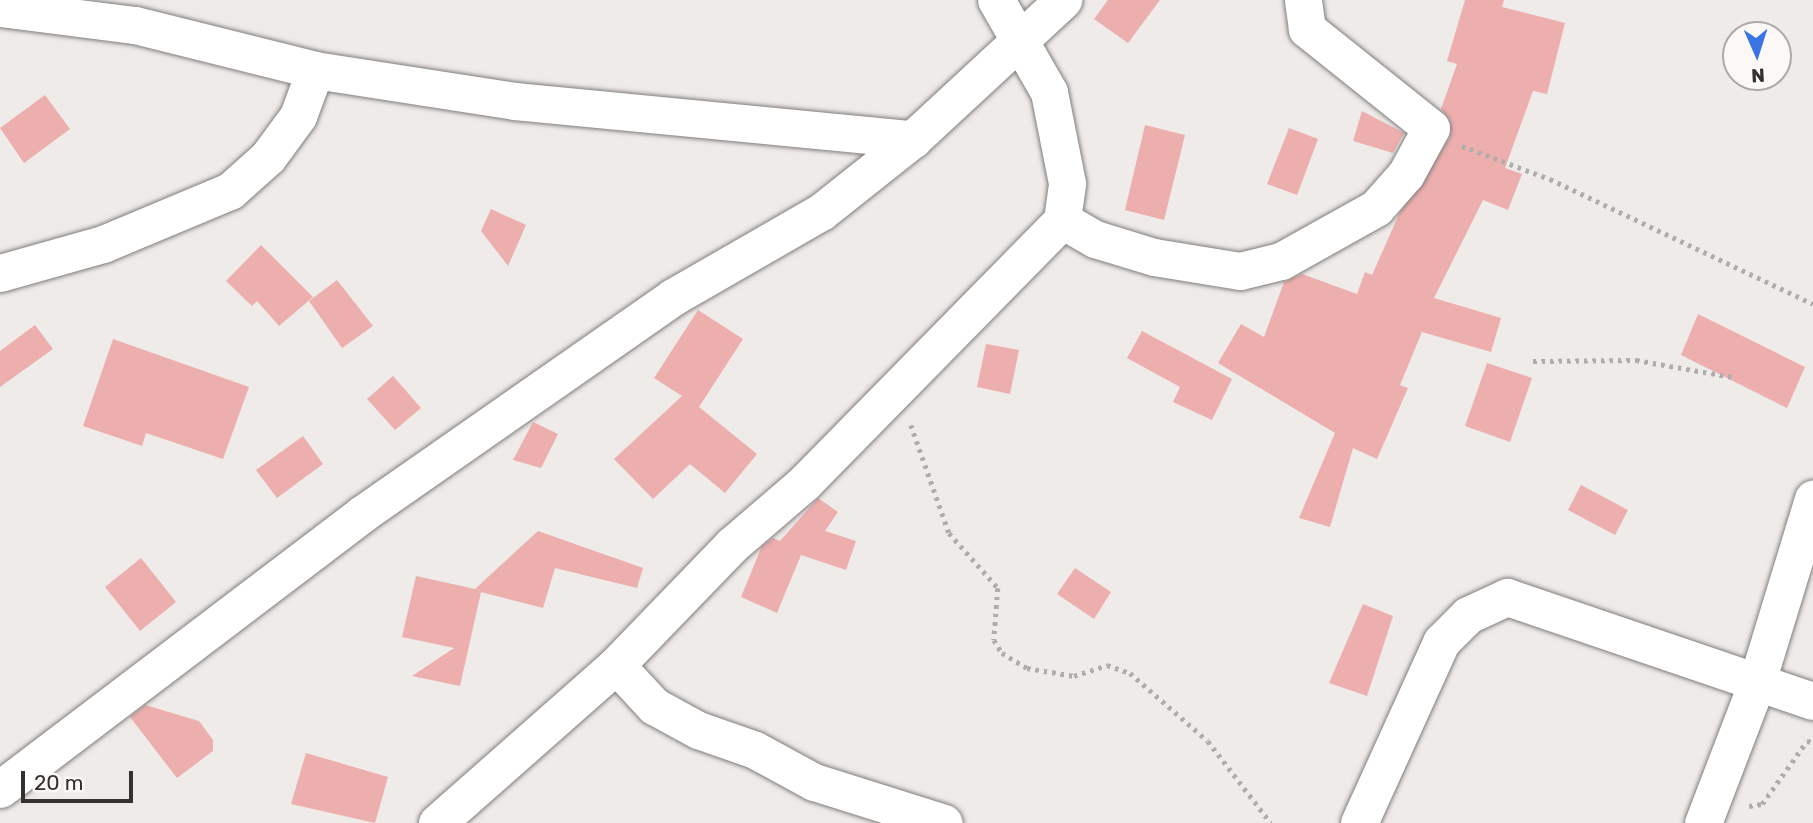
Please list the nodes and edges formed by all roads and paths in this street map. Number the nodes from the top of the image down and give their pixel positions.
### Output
1 (996, 0) edge
2 (1063, 0) edge
3 (1303, 0) edge
4 (0, 8) edge
5 (1017, 43) junction
6 (316, 69) junction
7 (1432, 135) junction
8 (913, 139) junction
9 (1062, 220) junction
10 (0, 273) edge
11 (1813, 304) edge
12 (1533, 361) dead end
13 (916, 372) junction
14 (1732, 377) dead end
15 (1813, 498) edge
16 (616, 665) junction
17 (1756, 685) junction
18 (1813, 701) edge
19 (1813, 742) edge
20 (0, 789) edge
21 (1704, 818) edge
22 (436, 823) edge
23 (944, 823) edge
24 (1271, 823) edge
25 (1359, 823) edge

1 - 5 street
2 - 5 street
3 - 7 street
4 - 6 street
5 - 8 street
5 - 9 street
6 - 8 street
6 - 10 street
7 - 9 street
7 - 11 path
8 - 20 street
9 - 13 street
12 - 14 path
13 - 16 street
13 - 24 path
15 - 17 street
16 - 22 street
16 - 23 street
17 - 18 street
17 - 21 street
17 - 25 street
19 - 21 path

